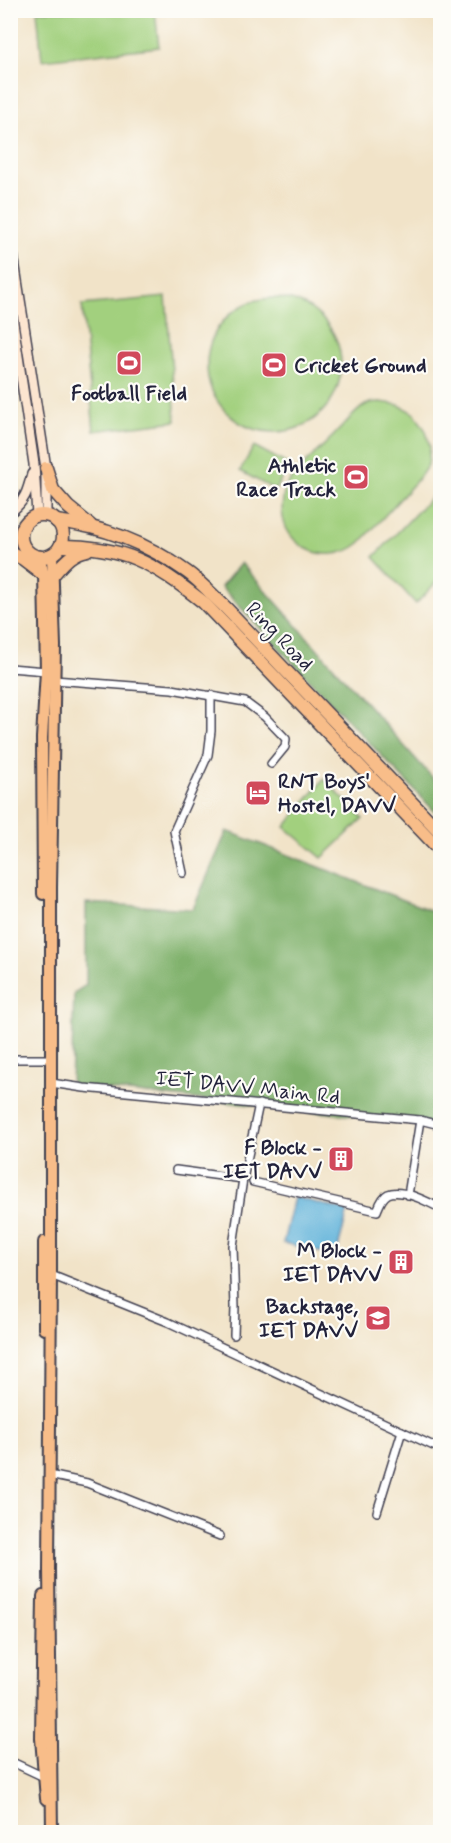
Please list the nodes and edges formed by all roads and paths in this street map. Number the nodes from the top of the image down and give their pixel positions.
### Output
1 (10, 235) edge
2 (10, 303) edge
3 (19, 327) junction
4 (40, 466) junction
5 (10, 512) edge
6 (47, 517) junction
7 (17, 528) edge
8 (94, 528) junction
9 (10, 547) edge
10 (26, 548) junction
11 (56, 550) junction
12 (10, 552) edge
13 (39, 556) junction
14 (48, 575) junction
15 (170, 576) junction
16 (10, 668) edge
17 (46, 671) junction
18 (54, 680) junction
19 (211, 695) junction
20 (271, 764) dead end
21 (441, 832) edge
22 (441, 850) edge
23 (183, 873) dead end
24 (10, 1059) edge
25 (45, 1059) junction
26 (49, 1076) junction
27 (259, 1104) junction
28 (420, 1120) junction
29 (441, 1125) edge
30 (176, 1170) dead end
31 (243, 1179) junction
32 (253, 1182) dead end
33 (408, 1196) junction
34 (441, 1208) edge
35 (47, 1274) junction
36 (234, 1335) dead end
37 (402, 1431) junction
38 (441, 1449) edge
39 (50, 1475) junction
40 (377, 1512) dead end
41 (220, 1536) dead end
42 (10, 1761) edge
43 (46, 1770) junction
44 (48, 1833) edge
45 (52, 1833) edge

1 - 3 main road
2 - 3 main road
3 - 4 main road
4 - 5 main road
4 - 6 main road
4 - 8 highway
6 - 7 highway
6 - 8 highway, Ring Road
6 - 11 highway
7 - 10 highway
8 - 21 highway, Ring Road
9 - 10 highway
10 - 13 highway
11 - 13 highway
11 - 14 main road
11 - 15 highway, Ring Road
12 - 14 highway
13 - 14 main road
14 - 15 highway
14 - 17 main road
14 - 18 main road
15 - 22 highway, Ring Road
16 - 17 street
17 - 25 main road
18 - 19 street
18 - 26 main road
19 - 20 street
19 - 23 street
24 - 25 street
25 - 26 main road
26 - 27 street, IET DAVV Main Rd
26 - 35 main road
27 - 28 street, IET DAVV Main Rd
27 - 31 street
28 - 29 street, IET DAVV Main Rd
28 - 33 street
30 - 31 street
31 - 36 street
32 - 33 street
33 - 34 street
35 - 37 street
35 - 39 main road
35 - 43 main road
37 - 38 street
37 - 40 street
39 - 41 street
39 - 43 main road
42 - 43 street
43 - 44 main road
43 - 45 main road

